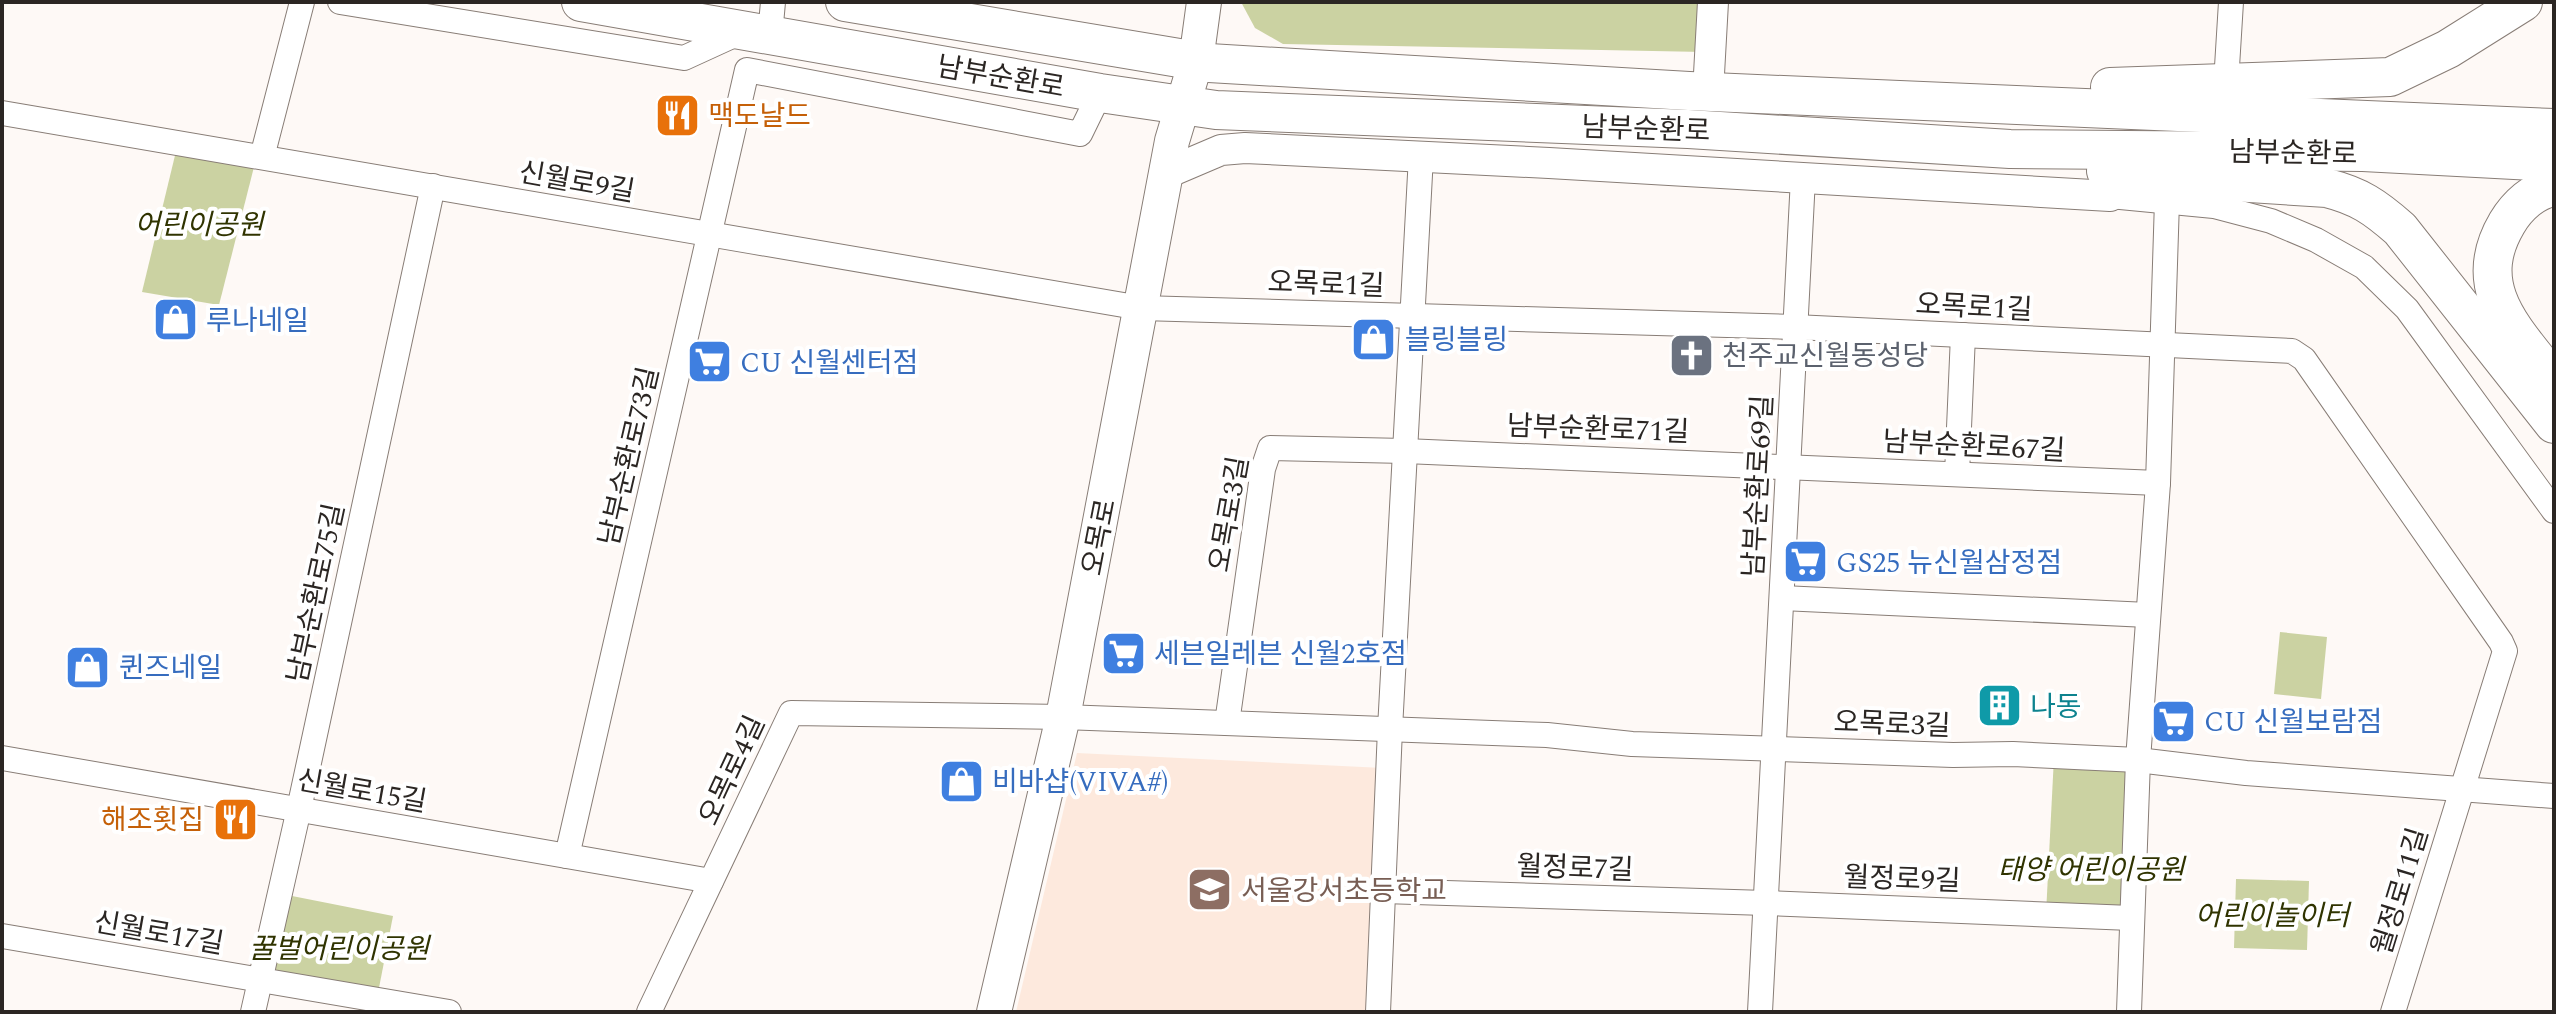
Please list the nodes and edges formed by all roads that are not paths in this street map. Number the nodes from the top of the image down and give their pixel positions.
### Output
1 (302, 2) edge
2 (340, 2) edge
3 (581, 2) edge
4 (845, 2) edge
5 (1204, 2) edge
6 (1713, 2) edge
7 (2231, 2) edge
8 (2523, 2) edge
9 (762, 23) edge
10 (1196, 61) junction
11 (2226, 83) junction
12 (1708, 92) junction
13 (1100, 93) junction
14 (1816, 97) junction
15 (1185, 104) junction
16 (2, 113) edge
17 (2554, 128) edge
18 (2010, 149) junction
19 (1421, 156) junction
20 (262, 157) junction
21 (2554, 162) edge
22 (1167, 173) junction
23 (1803, 178) junction
24 (2111, 184) junction
25 (433, 186) junction
26 (2554, 187) edge
27 (2167, 201) junction
28 (708, 234) junction
29 (1141, 308) junction
30 (1412, 315) junction
31 (1795, 327) junction
32 (1963, 335) junction
33 (2162, 346) junction
34 (2554, 381) edge
35 (2554, 424) edge
36 (1405, 451) junction
37 (1788, 466) junction
38 (1957, 474) junction
39 (2158, 483) junction
40 (2554, 511) edge
41 (1782, 598) junction
42 (2148, 615) junction
43 (1063, 717) junction
44 (1227, 723) junction
45 (1390, 729) junction
46 (1774, 749) junction
47 (2, 758) edge
48 (2138, 760) junction
49 (2463, 788) junction
50 (2554, 796) edge
51 (299, 809) junction
52 (567, 856) junction
53 (711, 881) junction
54 (1383, 891) junction
55 (1766, 903) junction
56 (2131, 918) junction
57 (2, 936) edge
58 (259, 980) junction
59 (253, 1012) edge
60 (449, 1012) edge
61 (649, 1012) edge
62 (994, 1012) edge
63 (1378, 1012) edge
64 (1760, 1012) edge
65 (2129, 1012) edge
66 (2393, 1012) edge

1 - 20 street
2 - 9 street
3 - 9 main road, 남부순환로
4 - 10 main road, 남부순환로
5 - 10 main road, 오목로
6 - 12 street
7 - 11 street
8 - 11 main road
9 - 13 main road, 남부순환로
10 - 12 main road, 남부순환로
10 - 15 main road, 오목로
11 - 14 main road
12 - 14 main road, 남부순환로
13 - 15 main road, 남부순환로
13 - 28 street, 남부순환로73길
14 - 17 main road, 남부순환로
15 - 18 main road, 남부순환로
15 - 22 main road, 오목로
16 - 20 street, 신월로9길
18 - 21 main road, 남부순환로
18 - 24 main road
19 - 22 street, 남부순환로
19 - 23 street, 남부순환로
19 - 30 street
20 - 25 street, 신월로9길
22 - 29 main road, 오목로
23 - 24 street, 남부순환로
23 - 31 street, 남부순환로69길
24 - 27 street
24 - 35 main road
25 - 28 street, 신월로9길
25 - 51 street, 남부순환로75길
26 - 34 main road
27 - 33 street
27 - 40 street
28 - 29 street, 신월로9길
28 - 52 street, 남부순환로73길
29 - 30 street, 오목로1길
29 - 43 main road, 오목로
30 - 31 street, 오목로1길
30 - 36 street
31 - 32 street, 오목로1길
31 - 37 street, 남부순환로69길
32 - 33 street, 오목로1길
32 - 38 street
33 - 39 street
33 - 49 street, 오목로1길
36 - 37 street, 남부순환로71길
36 - 44 street, 오목로3길
36 - 45 street
37 - 38 street, 남부순환로67길
37 - 41 street, 남부순환로69길
38 - 39 street, 남부순환로67길
39 - 42 street
41 - 42 street
41 - 46 street, 남부순환로69길
42 - 48 street
43 - 44 street, 오목로3길
43 - 53 street, 오목로4길
43 - 62 main road, 오목로
44 - 45 street, 오목로3길
45 - 46 street, 오목로3길
45 - 54 street
46 - 48 street, 오목로3길
46 - 55 street
47 - 51 street, 신월로15길
48 - 49 street, 오목로3길
48 - 56 street
49 - 50 street, 오목로3길
49 - 66 street, 월정로11길
51 - 52 street, 신월로15길
51 - 58 street, 남부순환로75길
52 - 53 street, 신월로15길
53 - 61 street, 오목로4길
54 - 55 street, 월정로7길
54 - 63 street
55 - 56 street, 월정로9길
55 - 64 street
56 - 65 street
57 - 58 street, 신월로17길
58 - 59 street, 남부순환로75길
58 - 60 street, 신월로17길

